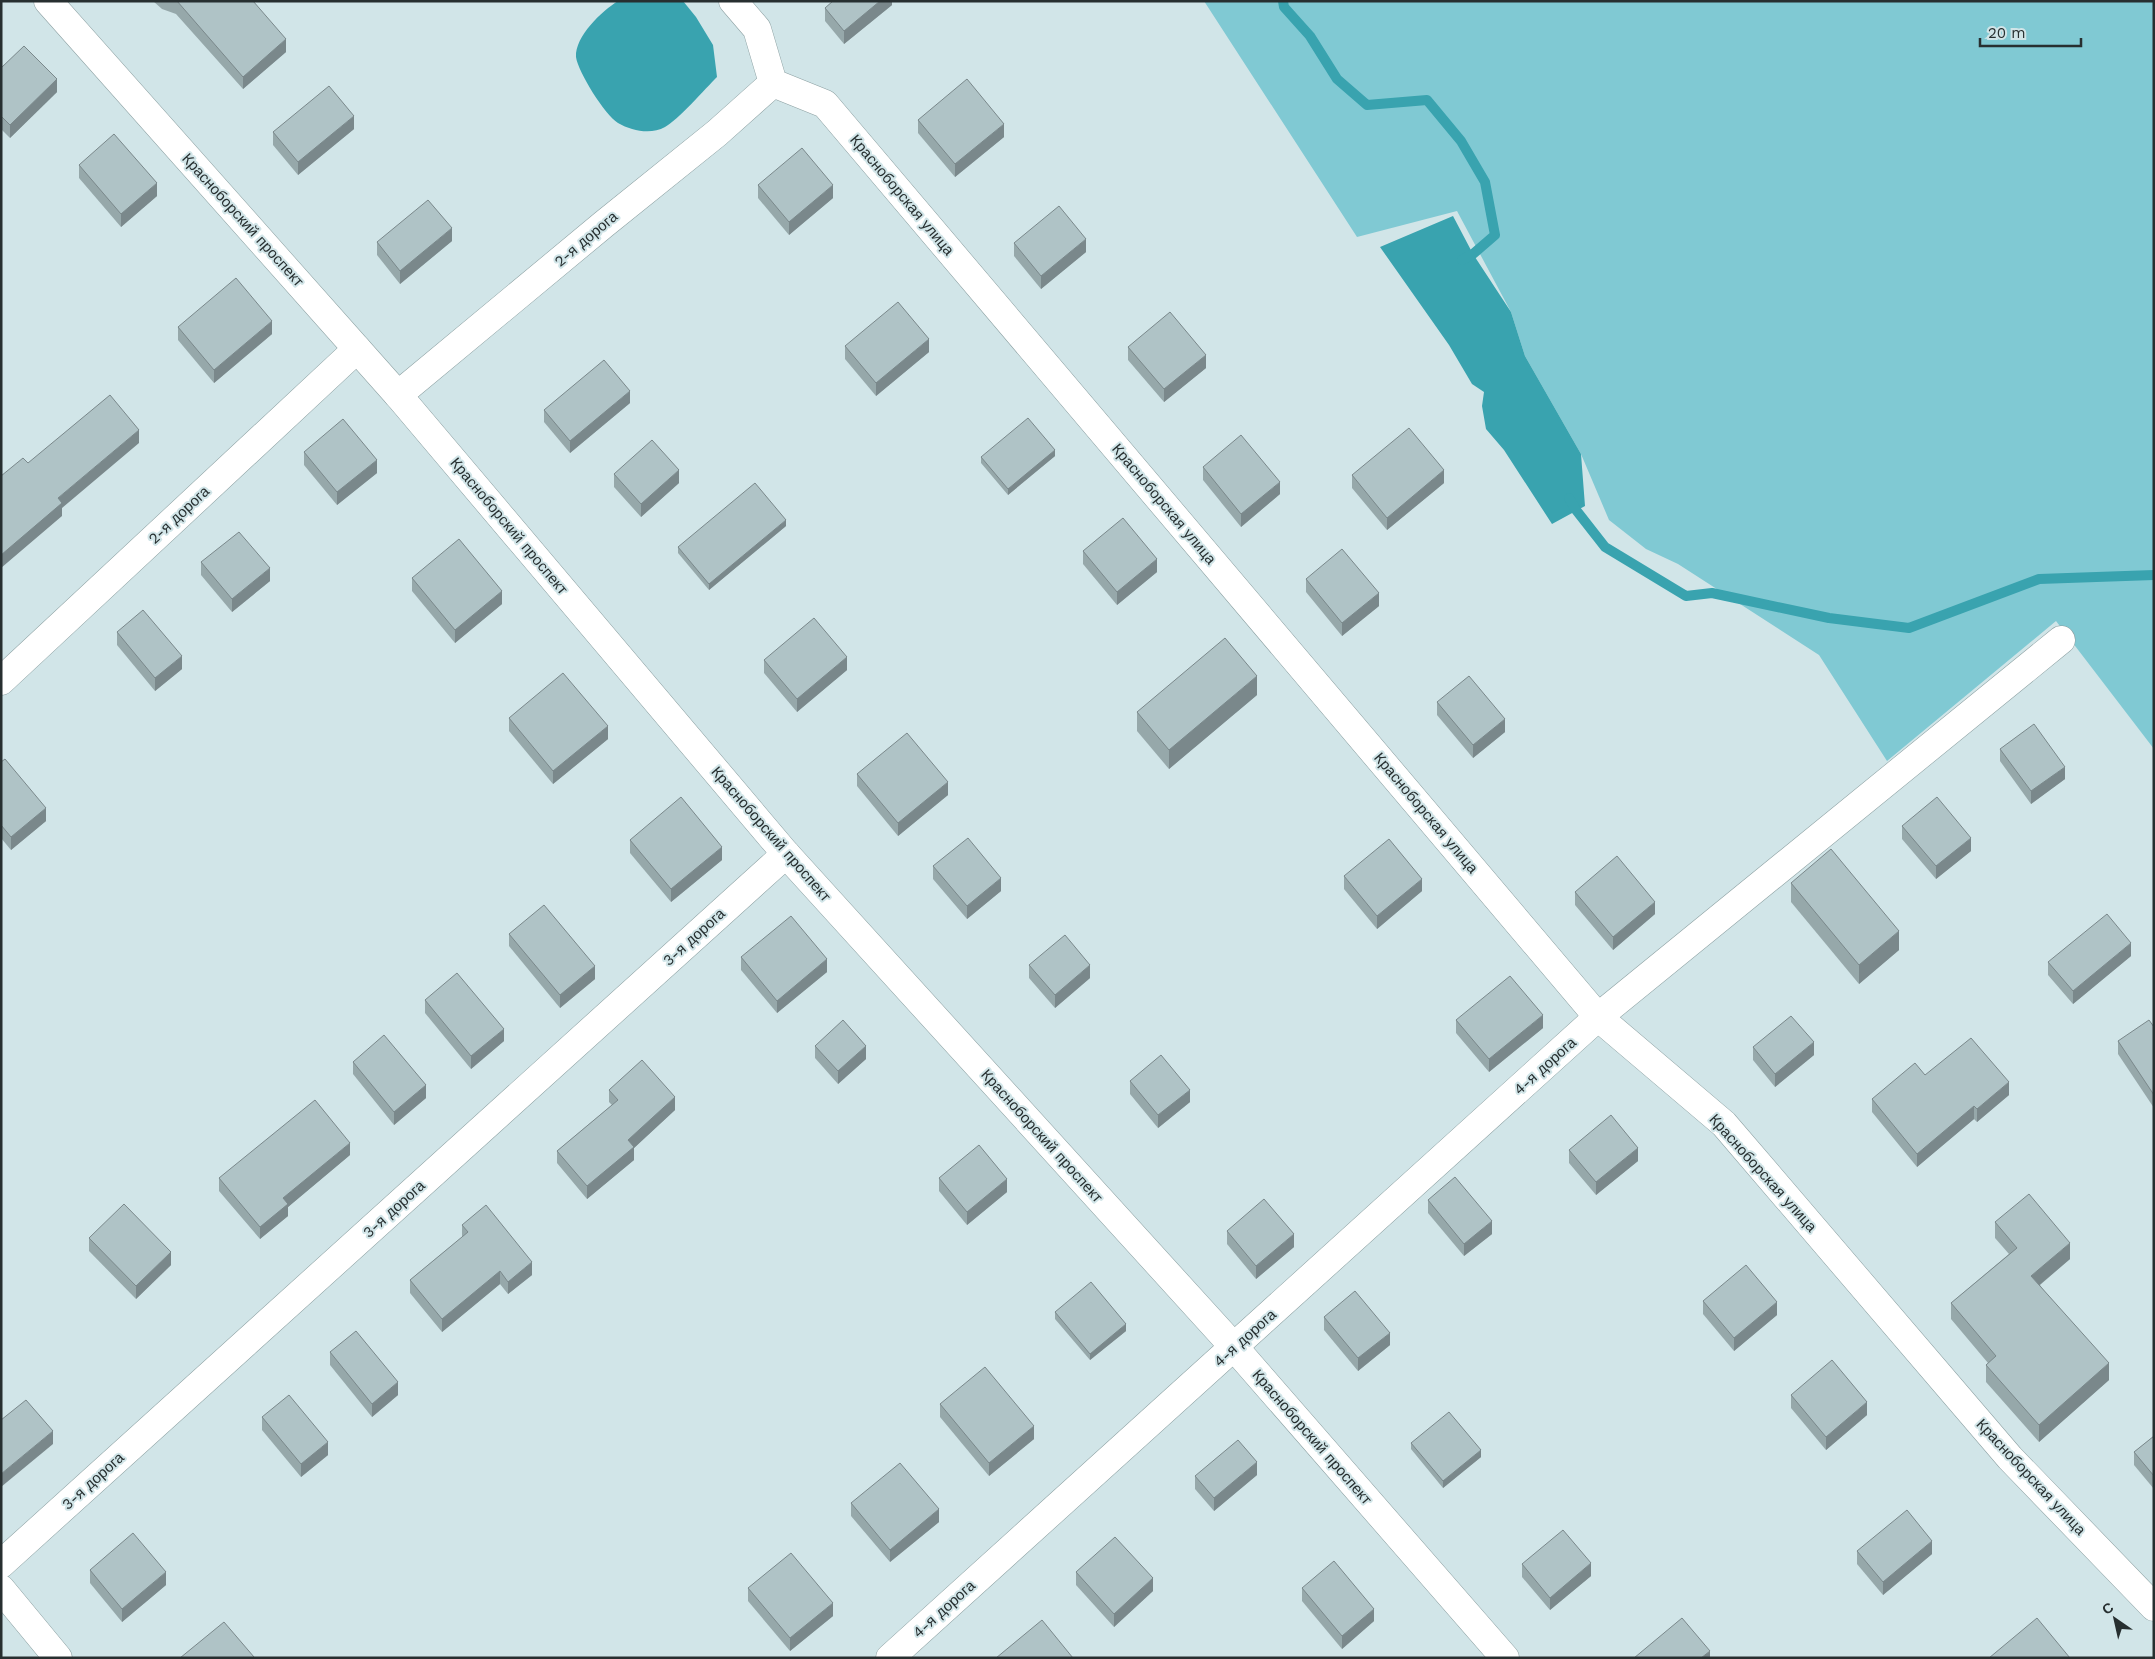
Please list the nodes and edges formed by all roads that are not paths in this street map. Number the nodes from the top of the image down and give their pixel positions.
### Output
1 (48, 1) edge
2 (732, 1) edge
3 (773, 83) junction
4 (357, 349) junction
5 (398, 395) junction
6 (2062, 640) dead end
7 (1, 680) edge
8 (786, 854) junction
9 (1598, 1017) junction
10 (1234, 1348) junction
11 (1, 1564) edge
12 (1, 1589) edge
13 (2154, 1606) edge
14 (58, 1658) edge
15 (890, 1658) edge
16 (1505, 1658) edge

1 - 4 street, Красноборский проспект
2 - 3 street
3 - 5 street, 2-я дорога
3 - 9 street, Красноборская улица
4 - 5 street, Красноборский проспект
4 - 7 street, 2-я дорога
5 - 8 street, Красноборский проспект
6 - 9 street, 4-я дорога
8 - 10 street, Красноборский проспект
8 - 11 street, 3-я дорога
9 - 10 street, 4-я дорога
9 - 13 street, Красноборская улица
10 - 15 street, 4-я дорога
10 - 16 street, Красноборский проспект
12 - 14 street

